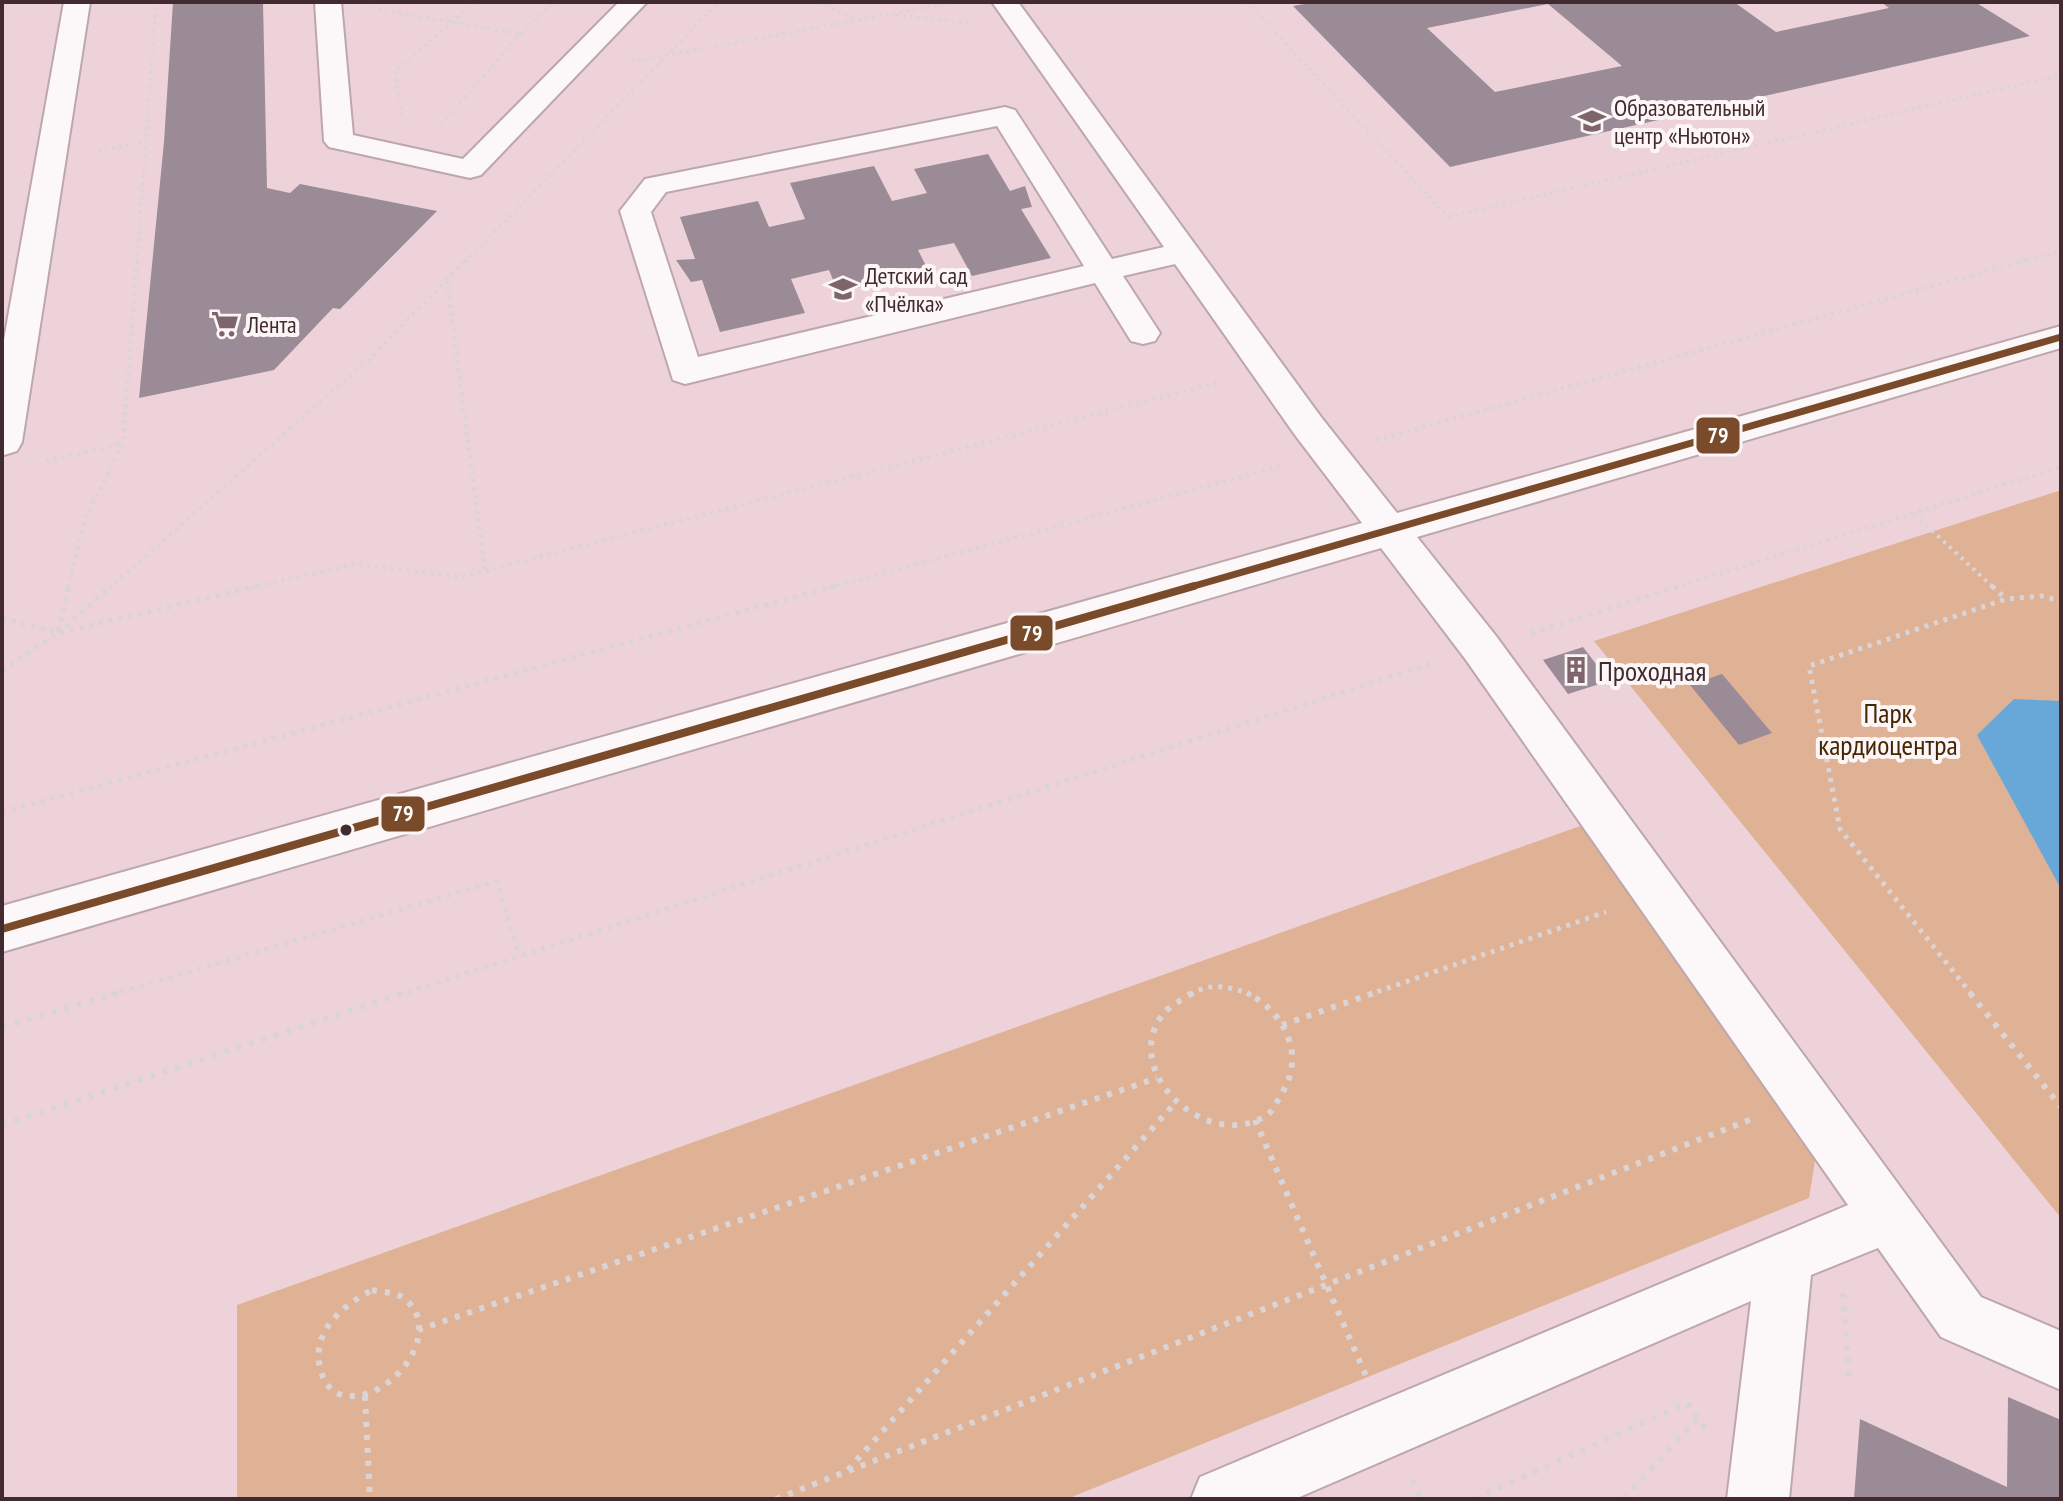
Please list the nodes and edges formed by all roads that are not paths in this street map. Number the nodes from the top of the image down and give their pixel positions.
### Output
1 (77, 2) edge
2 (328, 2) edge
3 (634, 2) edge
4 (1005, 2) edge
5 (1183, 252) junction
6 (1104, 273) junction
7 (1143, 333) dead end
8 (2061, 337) edge
9 (4, 442) dead end
10 (1386, 530) junction
11 (2, 929) edge
12 (1889, 1216) junction
13 (1785, 1258) junction
14 (2061, 1361) edge
15 (1222, 1499) edge
16 (1758, 1499) edge

1 - 9 street
2 - 3 street
4 - 5 street
5 - 6 street
5 - 10 street
6 - 6 street
6 - 7 street
8 - 10 street
10 - 11 street
10 - 12 street
12 - 13 street
12 - 14 street
13 - 15 street
13 - 16 street

